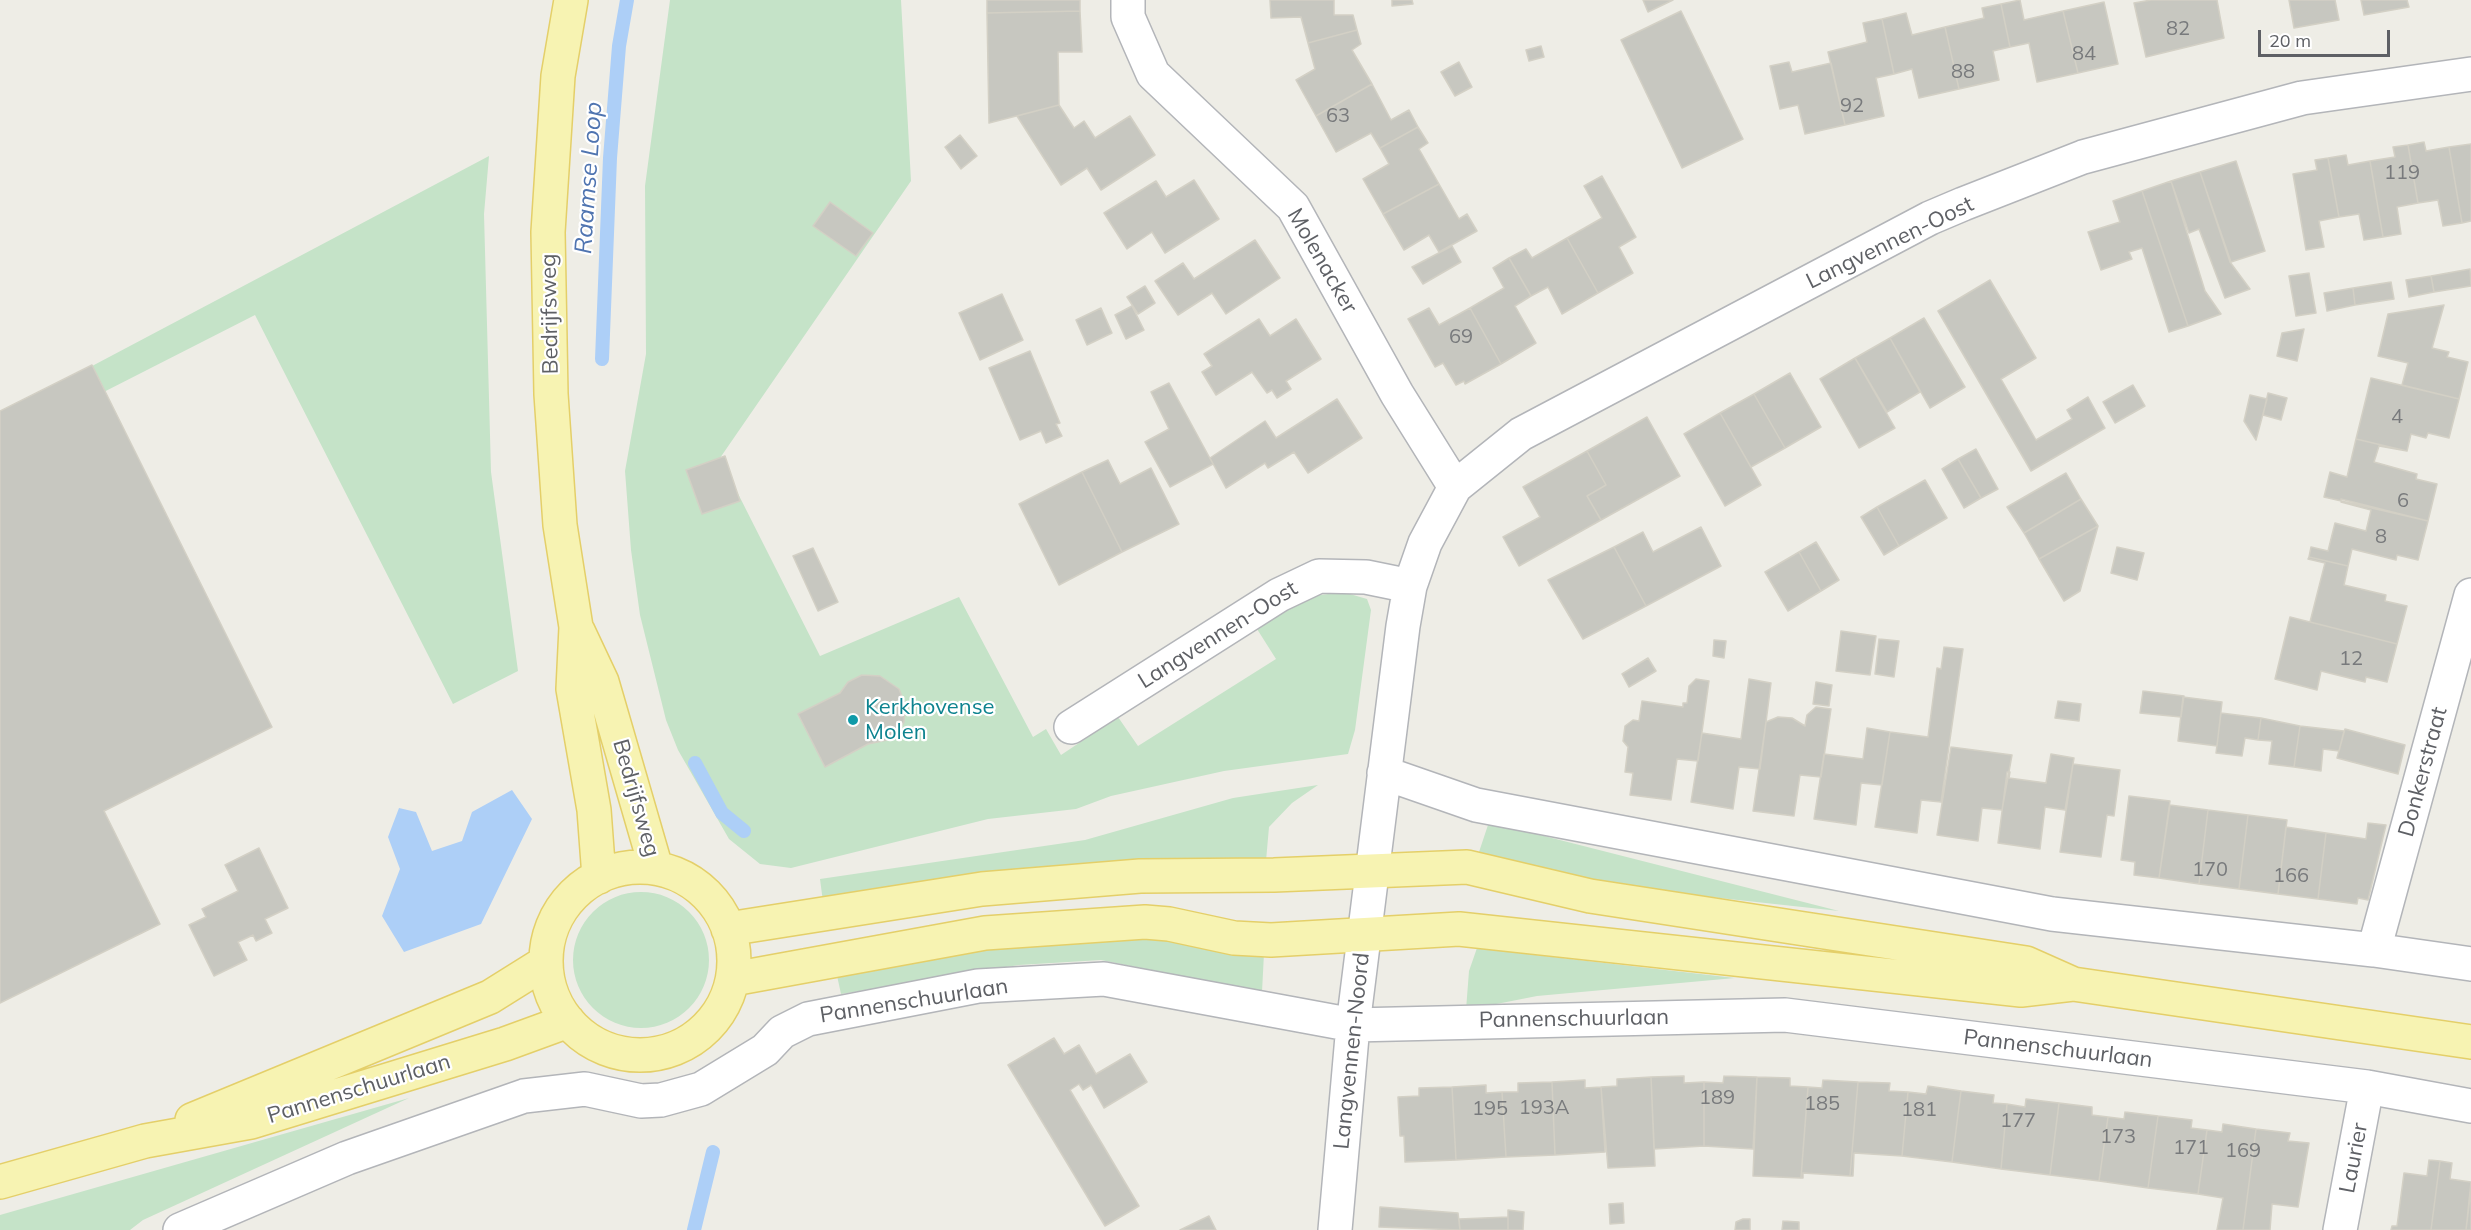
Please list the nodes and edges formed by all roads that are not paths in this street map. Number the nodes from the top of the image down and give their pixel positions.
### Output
1 (571, 0) edge
2 (1128, 0) edge
3 (2471, 74) edge
4 (1455, 486) junction
5 (1410, 586) junction
6 (2471, 595) edge
7 (576, 627) junction
8 (1071, 727) dead end
9 (1384, 773) junction
10 (656, 868) junction
11 (1372, 872) junction
12 (599, 877) junction
13 (728, 929) junction
14 (1364, 935) junction
15 (2374, 950) junction
16 (546, 962) junction
17 (2471, 964) edge
18 (733, 978) junction
19 (2073, 984) junction
20 (568, 1021) junction
21 (1353, 1025) junction
22 (2471, 1042) edge
23 (2367, 1087) junction
24 (2471, 1106) edge
25 (145, 1141) junction
26 (0, 1182) edge
27 (180, 1230) edge
28 (1335, 1230) edge
29 (2340, 1230) edge

1 - 7 main road, Bedrijfsweg
2 - 4 street, Molenacker
3 - 4 street, Langvennen-Oost
4 - 5 street, Langvennen-Oost
5 - 8 street, Langvennen-Oost
5 - 9 street, Langvennen-Oost
6 - 15 street, Donkerstraat
7 - 10 main road, Bedrijfsweg
7 - 12 main road, Bedrijfsweg
9 - 11 street, Langvennen-Oost
9 - 15 street
10 - 12 main road
10 - 13 main road
11 - 13 main road
11 - 14 street, Langvennen-Noord
11 - 19 main road
12 - 16 main road
13 - 18 main road
14 - 18 main road
14 - 19 main road
14 - 21 street, Langvennen-Noord
15 - 17 street
16 - 20 main road
16 - 25 main road, Pannenschuurlaan
18 - 20 main road
19 - 22 main road
20 - 25 main road, Pannenschuurlaan
21 - 23 street, Pannenschuurlaan
21 - 27 street, Pannenschuurlaan
21 - 28 street, Langvennen-Noord
23 - 24 street, Pannenschuurlaan
23 - 29 street, Laurier
25 - 26 main road, Pannenschuurlaan

